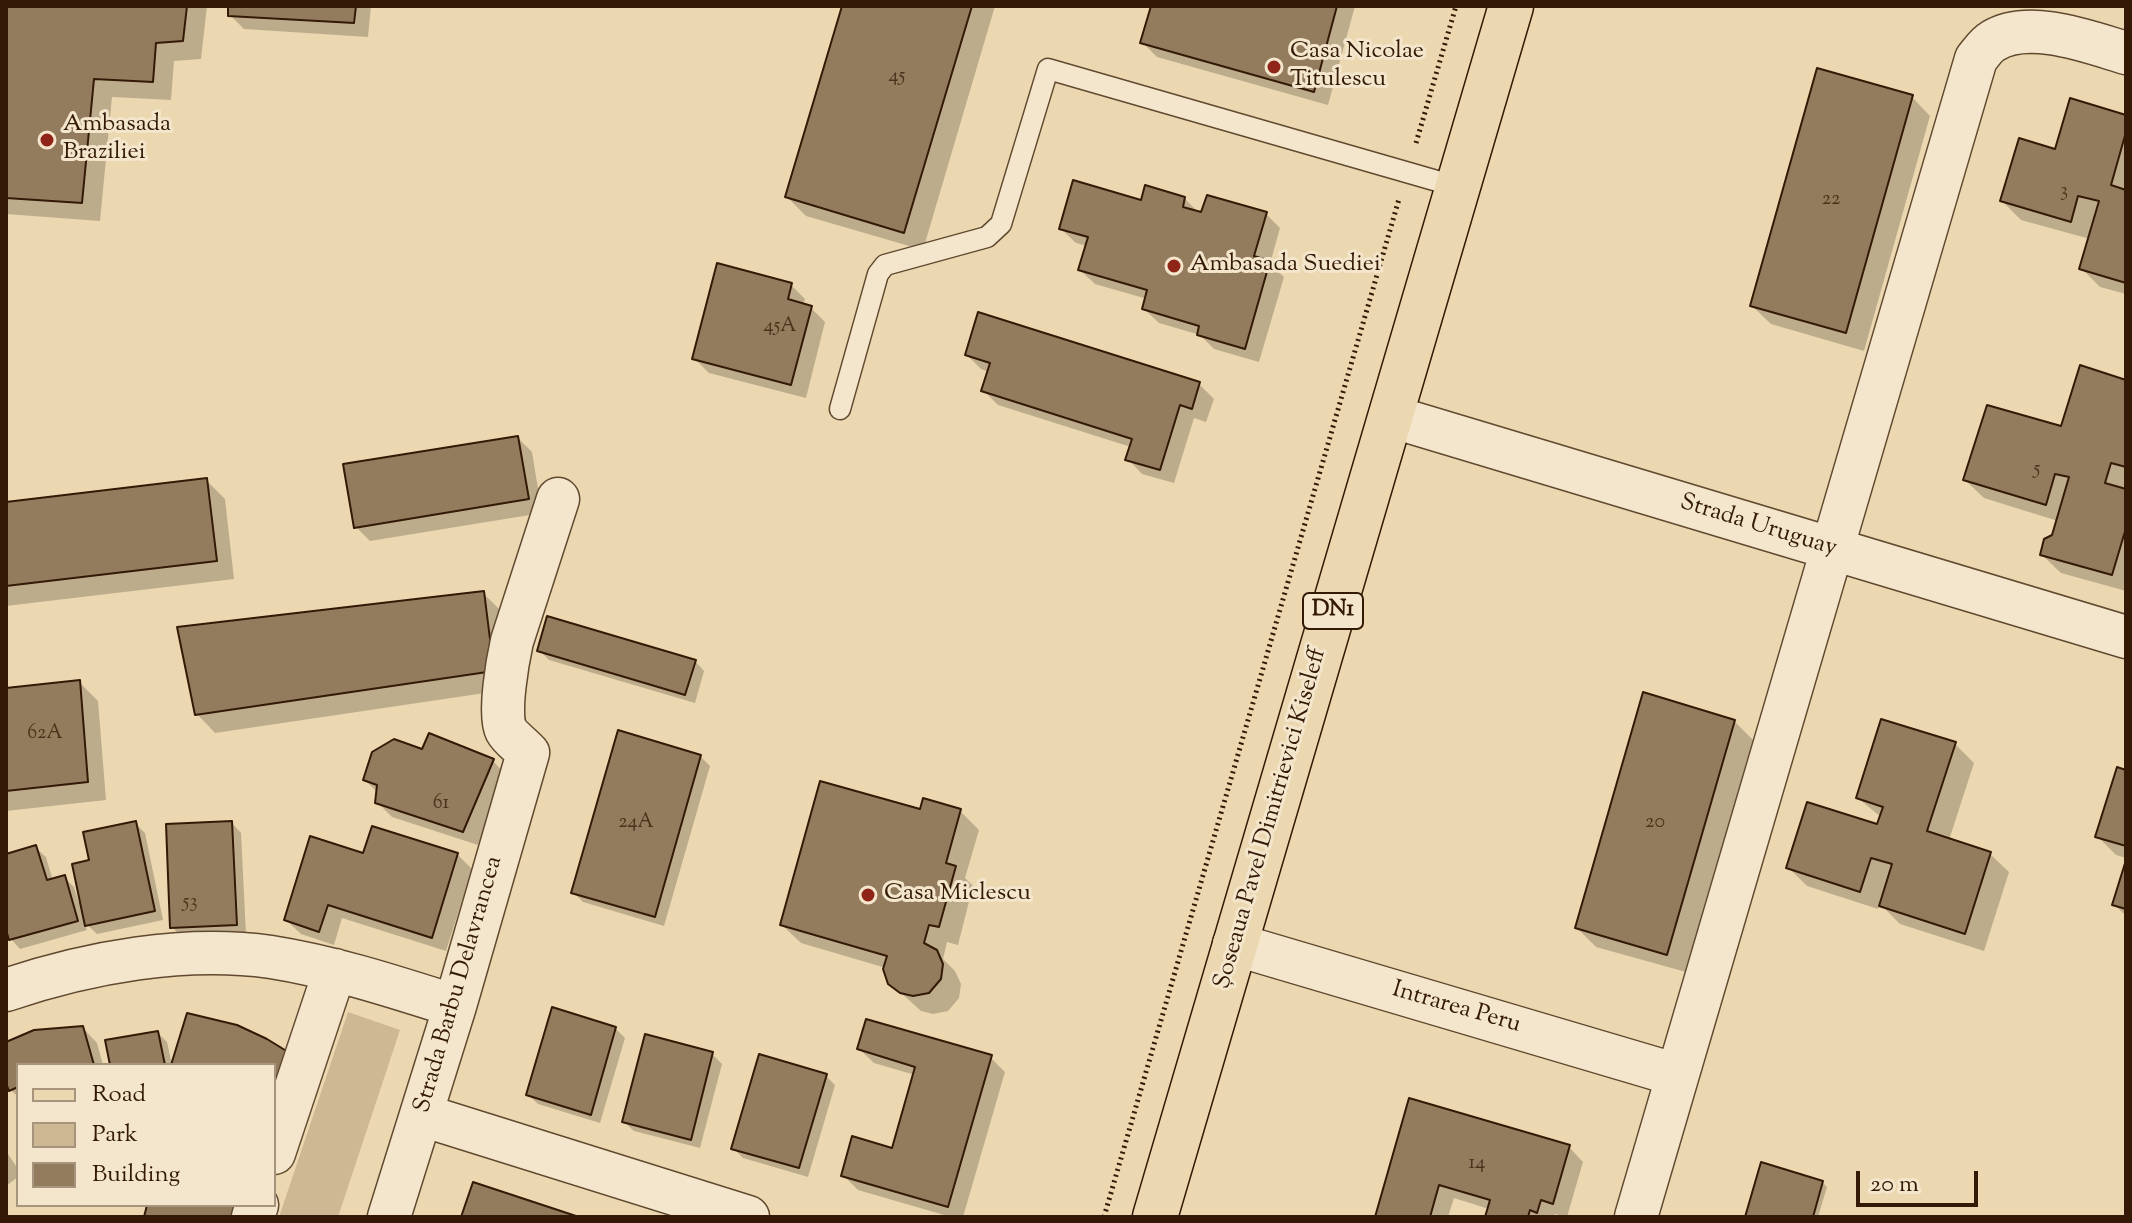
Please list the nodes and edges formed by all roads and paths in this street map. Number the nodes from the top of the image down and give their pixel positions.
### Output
1 (1456, 6) edge
2 (1511, 6) edge
3 (2126, 53) edge
4 (1407, 172) junction
5 (1458, 187) junction
6 (840, 409) dead end
7 (1390, 416) junction
8 (558, 499) dead end
9 (1832, 549) junction
10 (2126, 637) edge
11 (1234, 944) junction
12 (335, 970) junction
13 (6, 990) edge
14 (455, 1006) junction
15 (1677, 1075) junction
16 (422, 1115) junction
17 (276, 1147) edge
18 (389, 1217) edge
19 (748, 1217) edge
20 (1104, 1217) edge
21 (1155, 1217) edge
22 (1636, 1217) edge

1 - 4 path
2 - 5 main road, Șoseaua Pavel Dimitrievici Kiseleff / DN1
3 - 9 street
4 - 5 lane
4 - 6 lane
4 - 20 path
5 - 7 main road, Șoseaua Pavel Dimitrievici Kiseleff / DN1
7 - 9 street, Strada Uruguay
7 - 11 main road, Șoseaua Pavel Dimitrievici Kiseleff / DN1
8 - 14 street, Strada Barbu Delavrancea
9 - 10 street, Strada Uruguay
9 - 15 street
11 - 15 street, Intrarea Peru
11 - 21 main road, Șoseaua Pavel Dimitrievici Kiseleff / DN1
12 - 13 street
12 - 14 street
12 - 17 street
14 - 16 street, Strada Barbu Delavrancea
15 - 22 street
16 - 18 street, Strada Barbu Delavrancea
16 - 19 street

